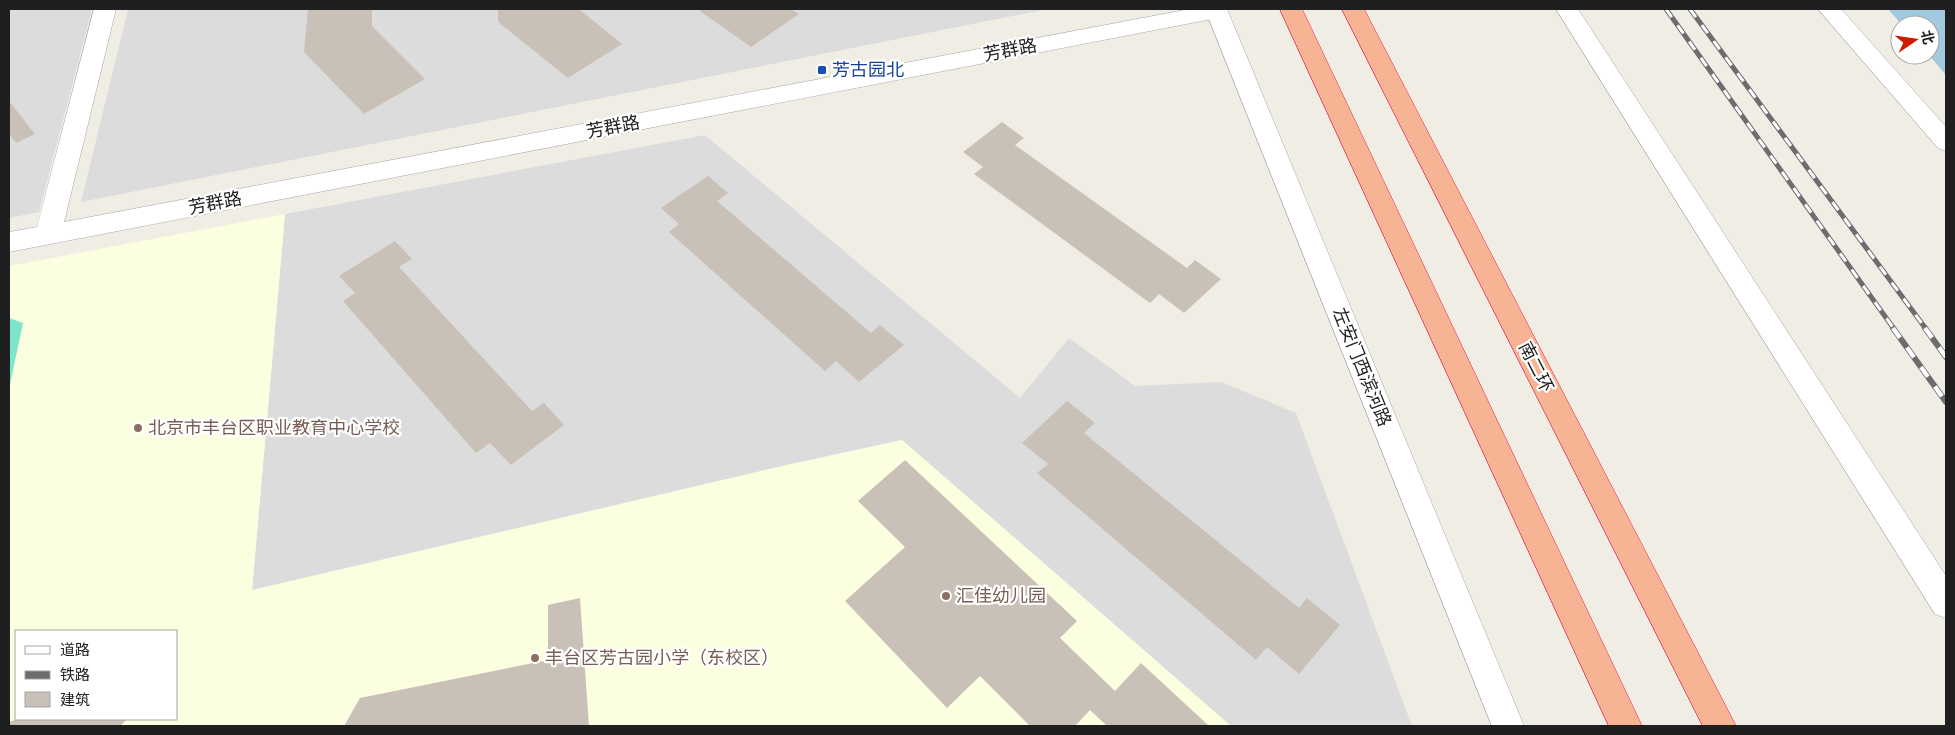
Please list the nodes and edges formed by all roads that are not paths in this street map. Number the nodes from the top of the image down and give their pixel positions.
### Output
1 (105, 9) edge
2 (1291, 9) edge
3 (1353, 9) edge
4 (1567, 9) edge
5 (1830, 9) edge
6 (1216, 10) edge
7 (1946, 142) edge
8 (48, 235) junction
9 (9, 242) edge
10 (1946, 604) edge
11 (1591, 651) junction
12 (1508, 726) edge
13 (1605, 726) edge
14 (1626, 726) edge
15 (1720, 726) edge

1 - 8 street
2 - 11 highway
3 - 15 highway, 南二环
4 - 10 street
5 - 7 street
6 - 8 street, 芳群路
6 - 12 street, 左安门西滨河路
8 - 9 street, 芳群路
11 - 13 highway
11 - 14 highway

